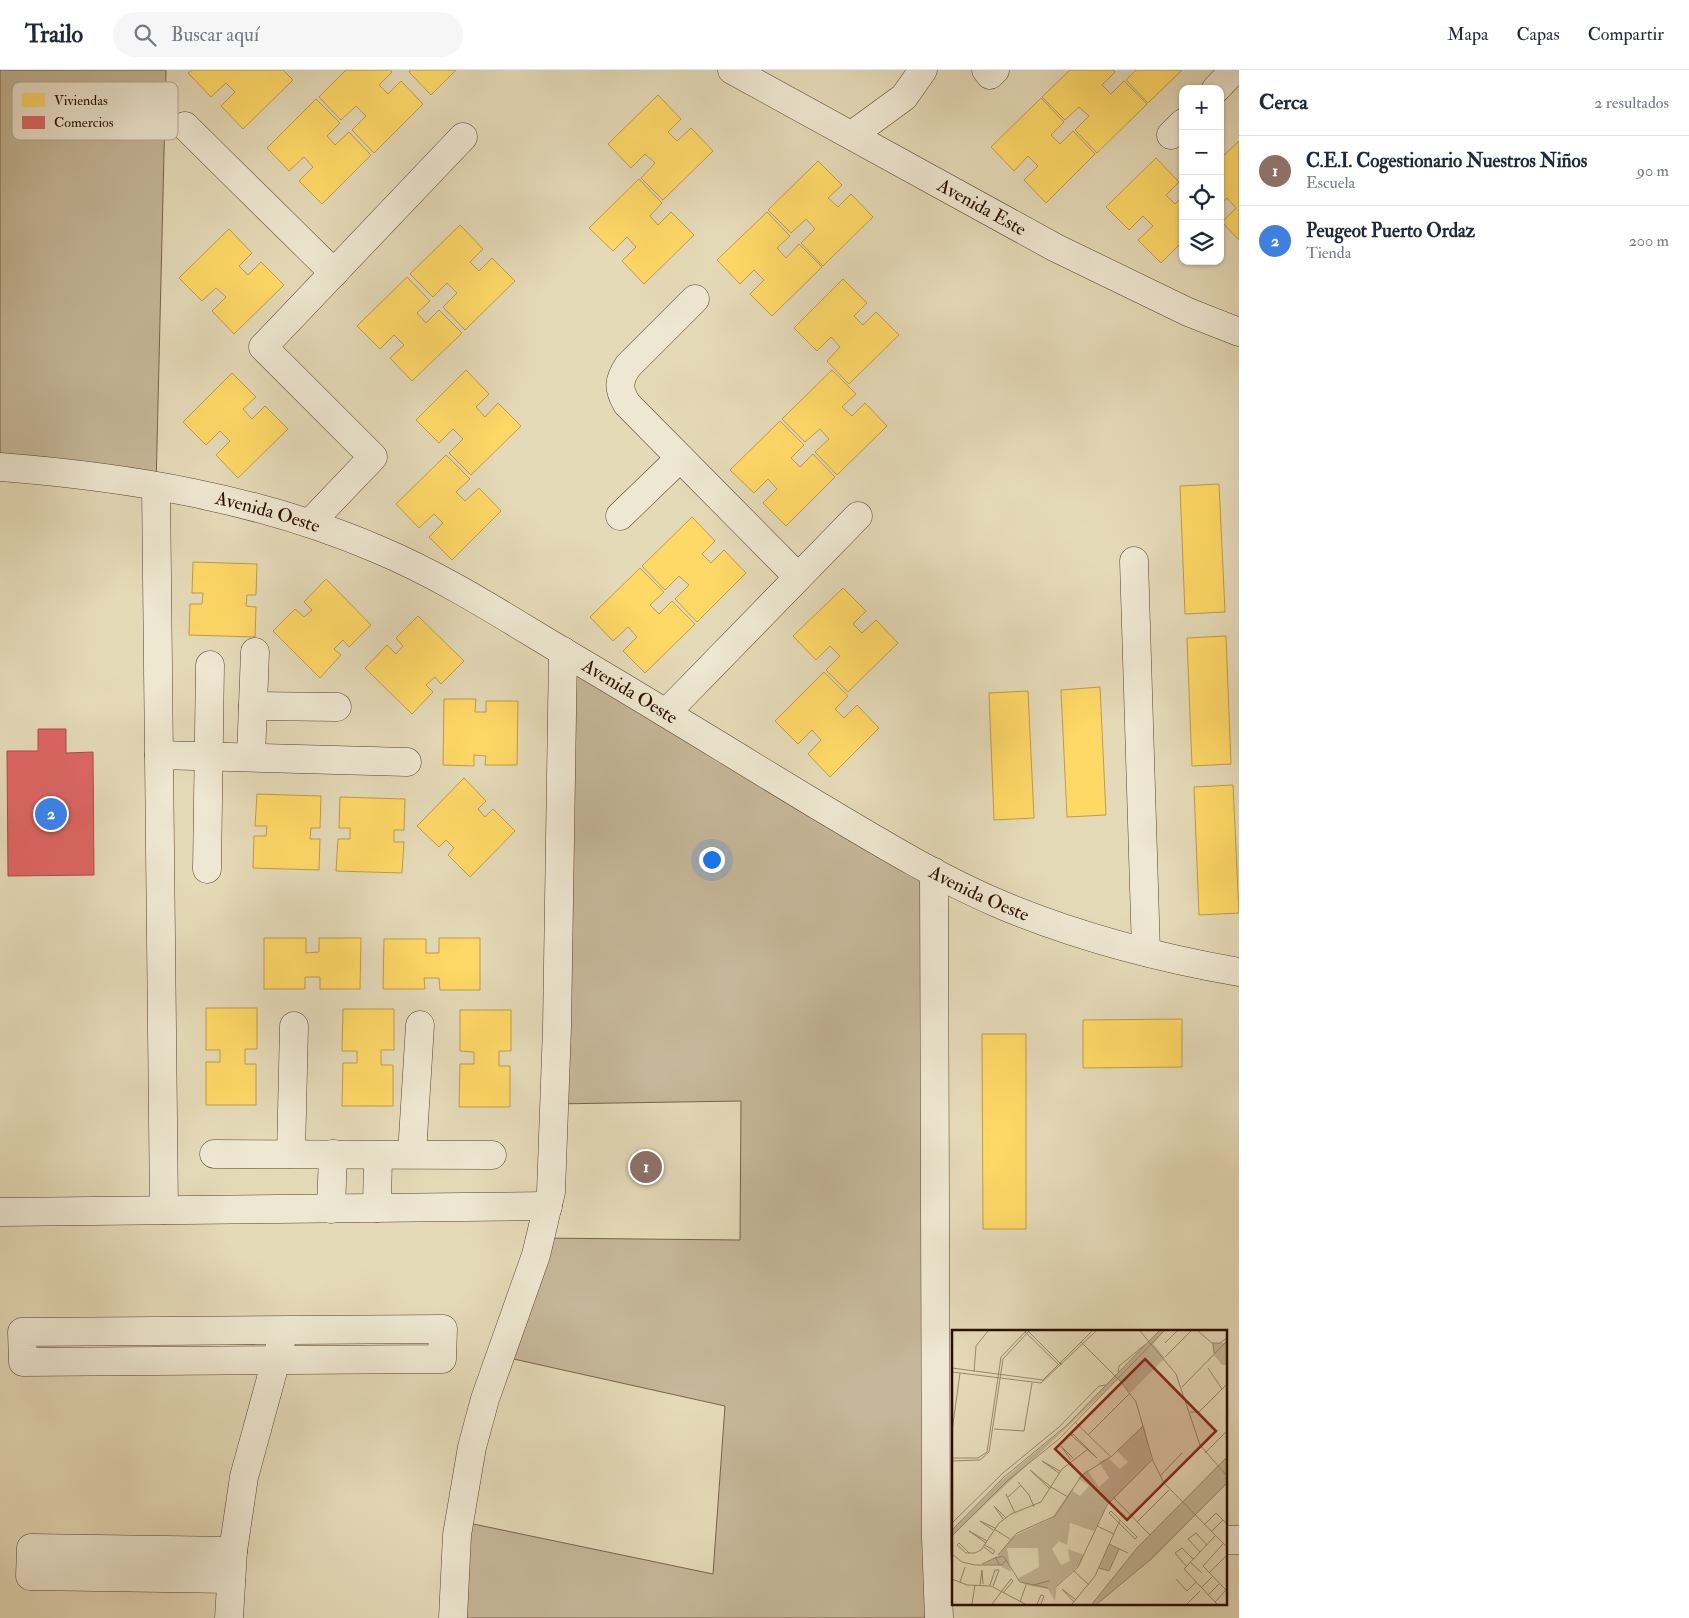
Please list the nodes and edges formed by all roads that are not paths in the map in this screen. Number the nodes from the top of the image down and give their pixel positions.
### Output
1 (732, 70) edge
2 (923, 70) edge
3 (986, 70) edge
4 (995, 70) edge
5 (185, 126) dead end
6 (852, 135) junction
7 (463, 137) dead end
8 (334, 273) junction
9 (695, 299) dead end
10 (1239, 332) edge
11 (680, 458) junction
12 (0, 467) edge
13 (54, 471) junction
14 (156, 487) junction
15 (0, 488) edge
16 (620, 516) dead end
17 (858, 516) dead end
18 (310, 523) junction
19 (1134, 561) dead end
20 (798, 577) junction
21 (563, 651) junction
22 (255, 652) dead end
23 (210, 665) dead end
24 (253, 706) junction
25 (337, 707) dead end
26 (666, 713) junction
27 (159, 755) junction
28 (208, 757) junction
29 (251, 758) junction
30 (407, 762) dead end
31 (207, 870) dead end
32 (934, 872) junction
33 (1146, 952) junction
34 (1239, 972) edge
35 (420, 1025) dead end
36 (294, 1026) dead end
37 (214, 1154) dead end
38 (291, 1154) junction
39 (333, 1154) junction
40 (412, 1154) junction
41 (378, 1155) junction
42 (492, 1155) dead end
43 (548, 1206) junction
44 (377, 1208) junction
45 (331, 1209) junction
46 (164, 1210) junction
47 (0, 1212) edge
48 (284, 1331) junction
49 (276, 1359) junction
50 (944, 1538) edge
51 (1226, 1540) edge
52 (1239, 1540) edge
53 (234, 1551) junction
54 (231, 1579) junction
55 (229, 1618) edge
56 (453, 1618) edge
57 (939, 1618) edge

1 - 6 street, Avenida Este
2 - 6 street
3 - 4 street
5 - 8 street
6 - 10 street, Avenida Este
7 - 8 street
8 - 18 street
9 - 11 street
11 - 16 street
11 - 20 street
12 - 13 street, Avenida Oeste
13 - 14 street, Avenida Oeste
13 - 15 street
14 - 18 street, Avenida Oeste
14 - 27 street
17 - 20 street
18 - 21 street, Avenida Oeste
19 - 33 street
20 - 26 street
21 - 26 street, Avenida Oeste
21 - 43 street
22 - 24 street
23 - 28 street
24 - 25 street
24 - 29 street
26 - 32 street, Avenida Oeste
27 - 28 street
27 - 46 street
28 - 29 street
28 - 31 street
29 - 30 street
32 - 33 street, Avenida Oeste
32 - 50 street
33 - 34 street, Avenida Oeste
35 - 40 street
36 - 38 street
37 - 38 street
38 - 39 street
39 - 41 street
39 - 45 street
40 - 41 street
40 - 42 street
41 - 44 street
43 - 44 street
43 - 56 street
44 - 45 street
45 - 46 street
46 - 47 street
48 - 49 street
48 - 49 street
48 - 49 street
49 - 53 street
50 - 57 street
51 - 52 street
53 - 54 street
53 - 54 street
54 - 55 street

